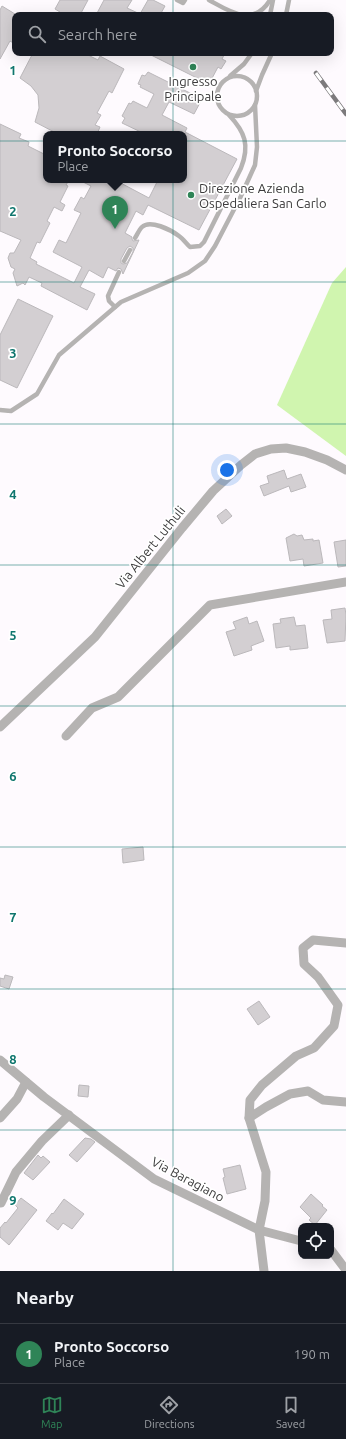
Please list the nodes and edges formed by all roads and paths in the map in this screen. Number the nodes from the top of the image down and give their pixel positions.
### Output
1 (177, 0) edge
2 (185, 0) edge
3 (209, 0) edge
4 (271, 0) edge
5 (289, 0) edge
6 (231, 12) edge
7 (257, 12) edge
8 (270, 12) edge
9 (287, 12) edge
10 (250, 56) edge
11 (271, 56) edge
12 (230, 76) junction
13 (256, 91) junction
14 (255, 105) junction
15 (229, 115) junction
16 (135, 238) dead end
17 (130, 250) dead end
18 (124, 261) dead end
19 (119, 272) dead end
20 (115, 307) junction
21 (0, 410) edge
22 (346, 470) edge
23 (346, 582) edge
24 (0, 727) edge
25 (66, 736) dead end
26 (346, 943) edge
27 (0, 1060) edge
28 (26, 1082) junction
29 (346, 1102) edge
30 (69, 1115) junction
31 (0, 1118) edge
32 (249, 1118) junction
33 (0, 1203) edge
34 (259, 1230) junction
35 (298, 1240) edge
36 (334, 1254) edge
37 (346, 1270) edge
38 (264, 1271) edge

1 - 2 lane
3 - 6 lane
4 - 7 lane
4 - 8 lane
5 - 9 lane
10 - 12 lane
11 - 13 lane
12 - 13 lane
12 - 15 lane
13 - 14 lane
14 - 15 lane
14 - 20 lane
15 - 16 lane
17 - 18 lane
19 - 20 lane
20 - 21 lane
22 - 24 street, Via Albert Luthuli
23 - 25 street
26 - 32 street
27 - 28 street, Via Baragiano
28 - 30 street, Via Baragiano
28 - 31 street
29 - 32 street
30 - 33 street
30 - 34 street, Via Baragiano
32 - 34 street
34 - 35 street, Via Baragiano
34 - 38 street
36 - 37 street

